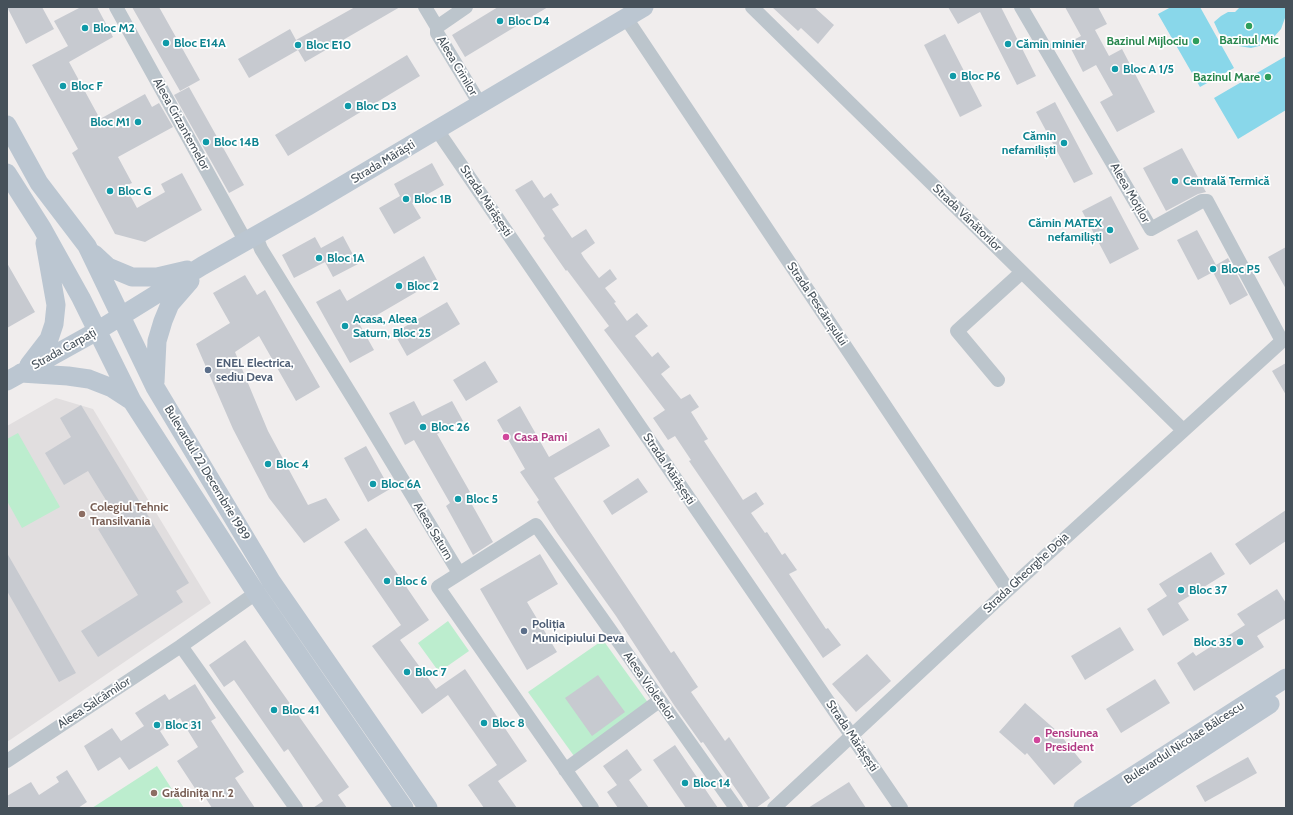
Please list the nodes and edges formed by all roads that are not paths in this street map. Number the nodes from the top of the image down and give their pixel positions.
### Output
1 (116, 7) edge
2 (424, 7) edge
3 (466, 7) edge
4 (644, 7) edge
5 (752, 7) edge
6 (1021, 7) edge
7 (626, 18) junction
8 (437, 27) junction
9 (480, 104) junction
10 (7, 125) edge
11 (437, 130) junction
12 (7, 173) edge
13 (42, 228) junction
14 (251, 239) junction
15 (87, 246) junction
16 (202, 266) junction
17 (1022, 272) junction
18 (121, 317) junction
19 (97, 331) junction
20 (1282, 342) joint
21 (14, 377) edge
22 (998, 380) dead end
23 (155, 387) junction
24 (132, 401) junction
25 (1183, 430) junction
26 (459, 573) junction
27 (1008, 590) junction
28 (256, 593) junction
29 (181, 646) junction
30 (1286, 678) edge
31 (1286, 693) edge
32 (659, 700) junction
33 (852, 737) junction
34 (7, 761) edge
35 (564, 770) junction
36 (296, 808) edge
37 (404, 808) edge
38 (428, 808) edge
39 (592, 808) edge
40 (736, 808) edge
41 (774, 808) edge
42 (901, 808) edge
43 (1083, 808) edge
44 (1111, 808) edge

1 - 14 street, Aleea Crizantemelor
2 - 8 street, Aleea Crinilor
3 - 8 street
4 - 7 main road, Strada Mărăști
5 - 17 street, Strada Vânătorilor
6 - 20 street, Aleea Moților
7 - 9 main road, Strada Mărăști
7 - 27 street, Strada Pescărușului
8 - 9 street, Aleea Crinilor
9 - 11 main road, Strada Mărăști
10 - 15 main road, Bulevardul 22 Decembrie 1989
11 - 14 main road, Strada Mărăști
11 - 33 street, Strada Mărășești
12 - 13 main road, Bulevardul 22 Decembrie 1989
13 - 19 main road, Bulevardul 22 Decembrie 1989
13 - 21 main road
14 - 16 main road, Strada Mărăști
14 - 26 street, Aleea Saturn
15 - 16 main road
15 - 18 main road, Bulevardul 22 Decembrie 1989
16 - 18 main road, Strada Mărăști
16 - 23 main road
17 - 22 street
17 - 25 street, Strada Vânătorilor
18 - 19 main road, Strada Carpați
18 - 23 main road, Bulevardul 22 Decembrie 1989
19 - 21 main road, Strada Carpați
19 - 24 main road, Bulevardul 22 Decembrie 1989
20 - 25 street, Strada Gheorghe Doja
21 - 24 main road
23 - 38 main road, Bulevardul 22 Decembrie 1989
24 - 28 main road, Bulevardul 22 Decembrie 1989
25 - 27 street, Strada Gheorghe Doja
26 - 32 street, Aleea Violetelor
26 - 35 street, Aleea Saturn
27 - 33 street, Strada Gheorghe Doja
28 - 29 street, Aleea Salcâmilor
28 - 37 main road, Bulevardul 22 Decembrie 1989
29 - 34 street, Aleea Salcâmilor
29 - 36 street
30 - 43 main road, Bulevardul Nicolae Bălcescu
31 - 44 main road, Bulevardul Nicolae Bălcescu
32 - 35 street
32 - 40 street, Aleea Violetelor
33 - 41 street, Strada Gheorghe Doja
33 - 42 street, Strada Mărășești
35 - 39 street, Aleea Saturn

